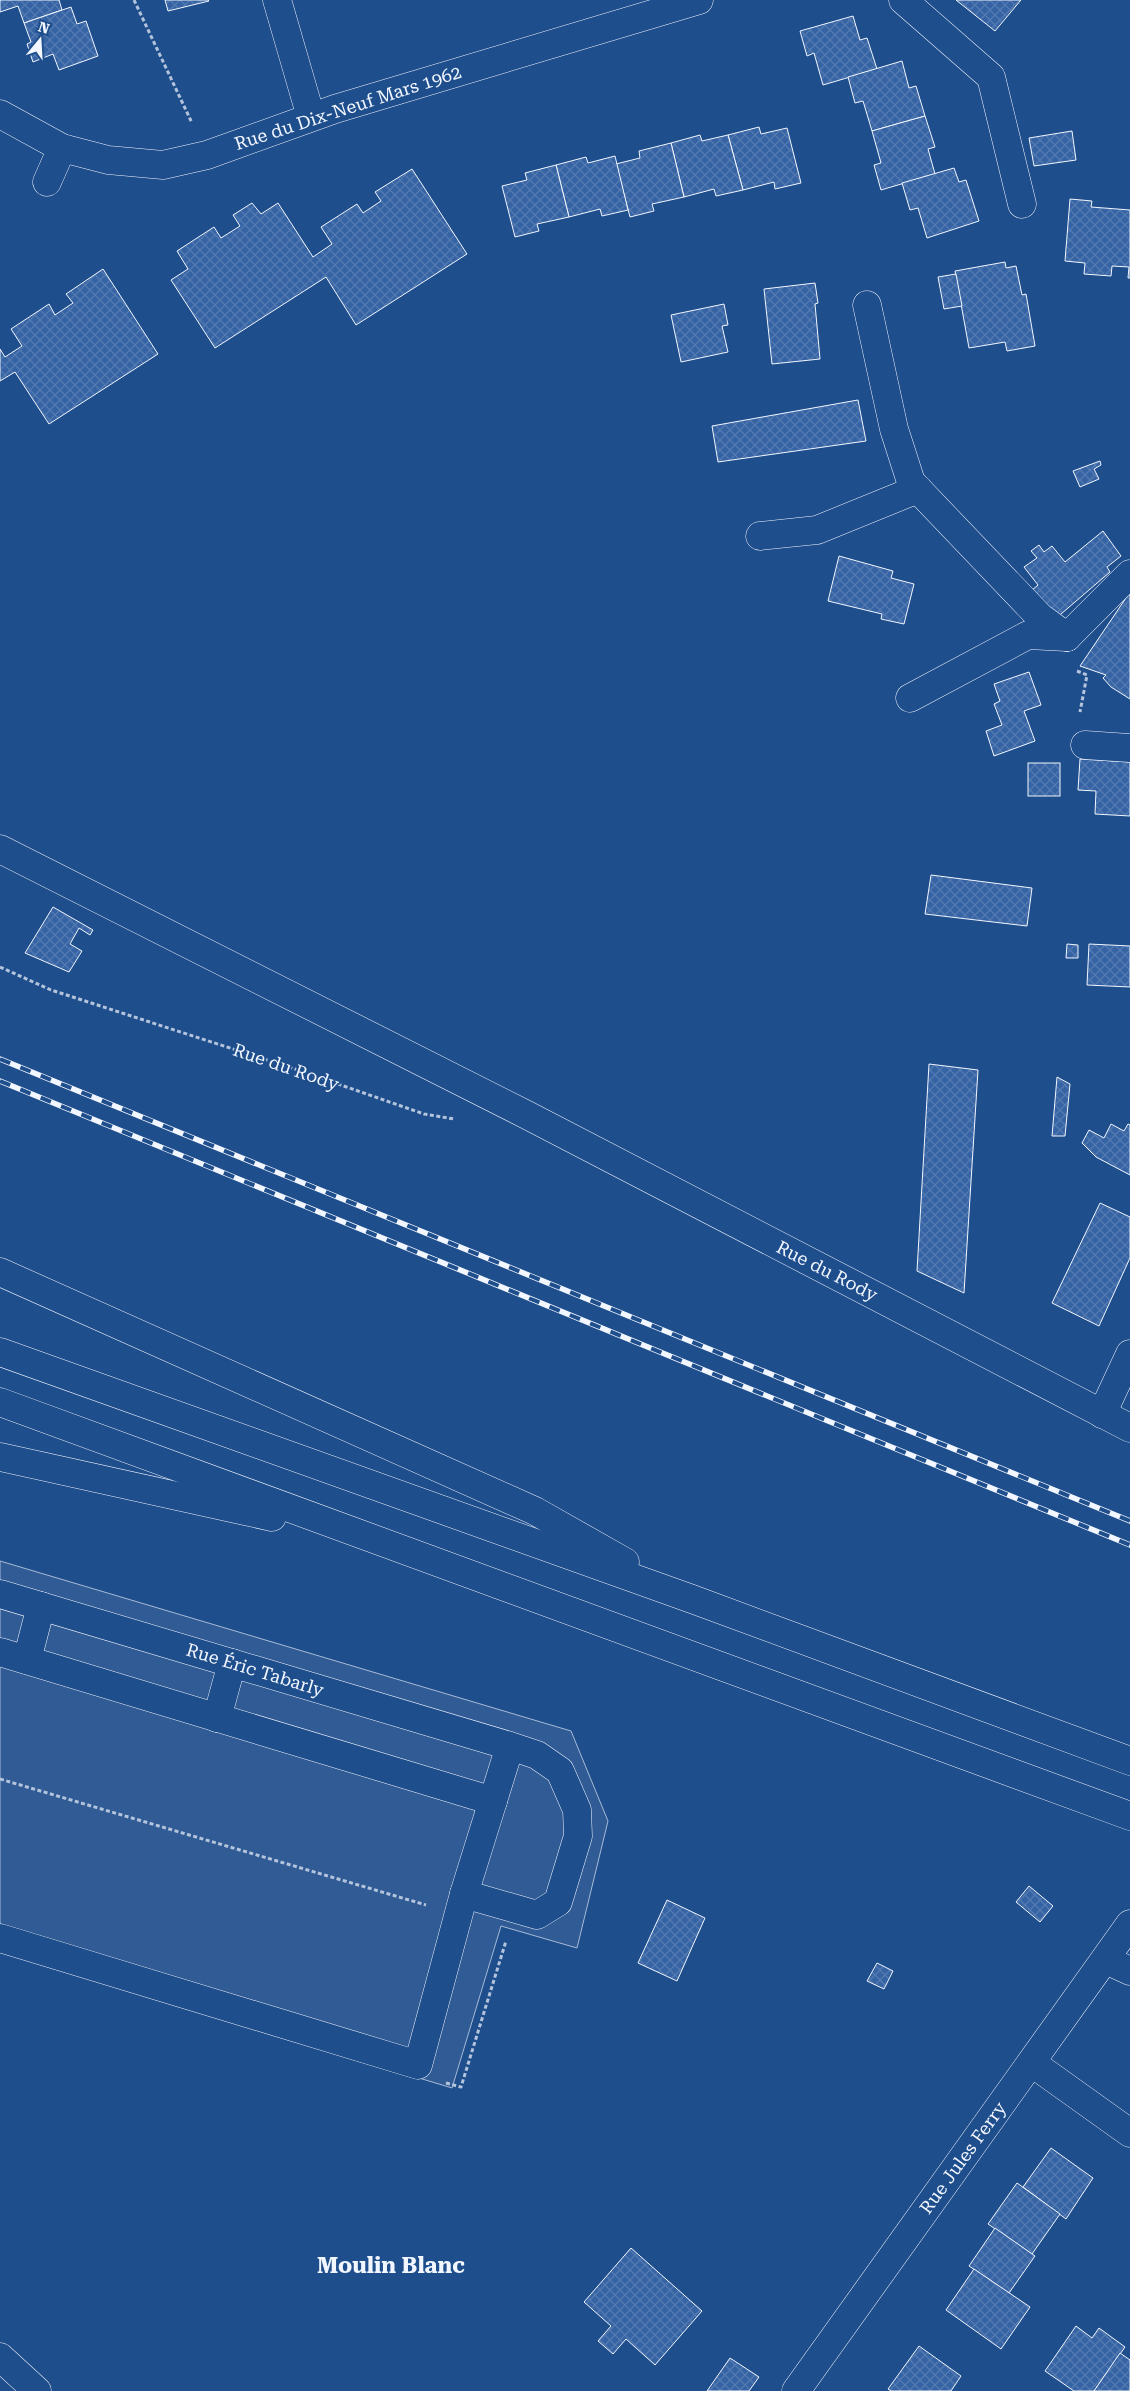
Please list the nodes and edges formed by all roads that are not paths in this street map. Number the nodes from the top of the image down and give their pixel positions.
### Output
1 (277, 0) edge
2 (699, 0) edge
3 (903, 0) edge
4 (0, 114) edge
5 (311, 117) junction
6 (62, 148) junction
7 (47, 182) dead end
8 (1022, 204) dead end
9 (867, 305) dead end
10 (918, 490) junction
11 (760, 536) dead end
12 (1130, 574) edge
13 (1067, 637) junction
14 (910, 698) dead end
15 (1085, 745) road end
16 (1130, 748) edge
17 (0, 849) edge
18 (0, 1272) edge
19 (0, 1352) edge
20 (1130, 1354) edge
21 (0, 1402) edge
22 (1102, 1414) junction
23 (1130, 1428) edge
24 (0, 1457) edge
25 (379, 1541) junction
26 (0, 1594) edge
27 (692, 1599) junction
28 (41, 1606) junction
29 (0, 1652) edge
30 (27, 1660) junction
31 (232, 1663) junction
32 (217, 1718) junction
33 (510, 1746) junction
34 (1130, 1761) edge
35 (493, 1802) junction
36 (1130, 1816) edge
37 (461, 1904) junction
38 (1130, 1924) edge
39 (0, 1938) edge
40 (1106, 1960) junction
41 (1130, 1971) edge
42 (1032, 2063) junction
43 (1130, 2133) edge
44 (0, 2357) edge
45 (37, 2391) edge
46 (796, 2391) edge

1 - 5 main road
2 - 5 main road, Rue du Dix-Neuf Mars 1962
3 - 8 main road
4 - 6 main road, Rue du Dix-Neuf Mars 1962
5 - 6 main road, Rue du Dix-Neuf Mars 1962
6 - 7 main road
9 - 10 main road
10 - 11 main road
10 - 13 main road
12 - 13 main road
13 - 14 main road
15 - 16 main road
17 - 22 main road, Rue du Rody
18 - 27 main road
19 - 27 main road
20 - 22 main road
21 - 25 main road
22 - 23 main road, Rue du Rody
24 - 25 main road
25 - 36 main road
26 - 28 main road, Rue Éric Tabarly
27 - 34 main road
28 - 30 main road
28 - 31 main road, Rue Éric Tabarly
29 - 30 main road
30 - 32 main road
31 - 32 main road
31 - 33 main road, Rue Éric Tabarly
32 - 35 main road
33 - 35 main road
33 - 37 main road, Rue Éric Tabarly
35 - 37 main road
37 - 39 main road
38 - 40 main road, Rue Jules Ferry
40 - 41 main road
40 - 42 main road, Rue Jules Ferry
42 - 43 main road
42 - 46 main road, Rue Jules Ferry
44 - 45 main road

